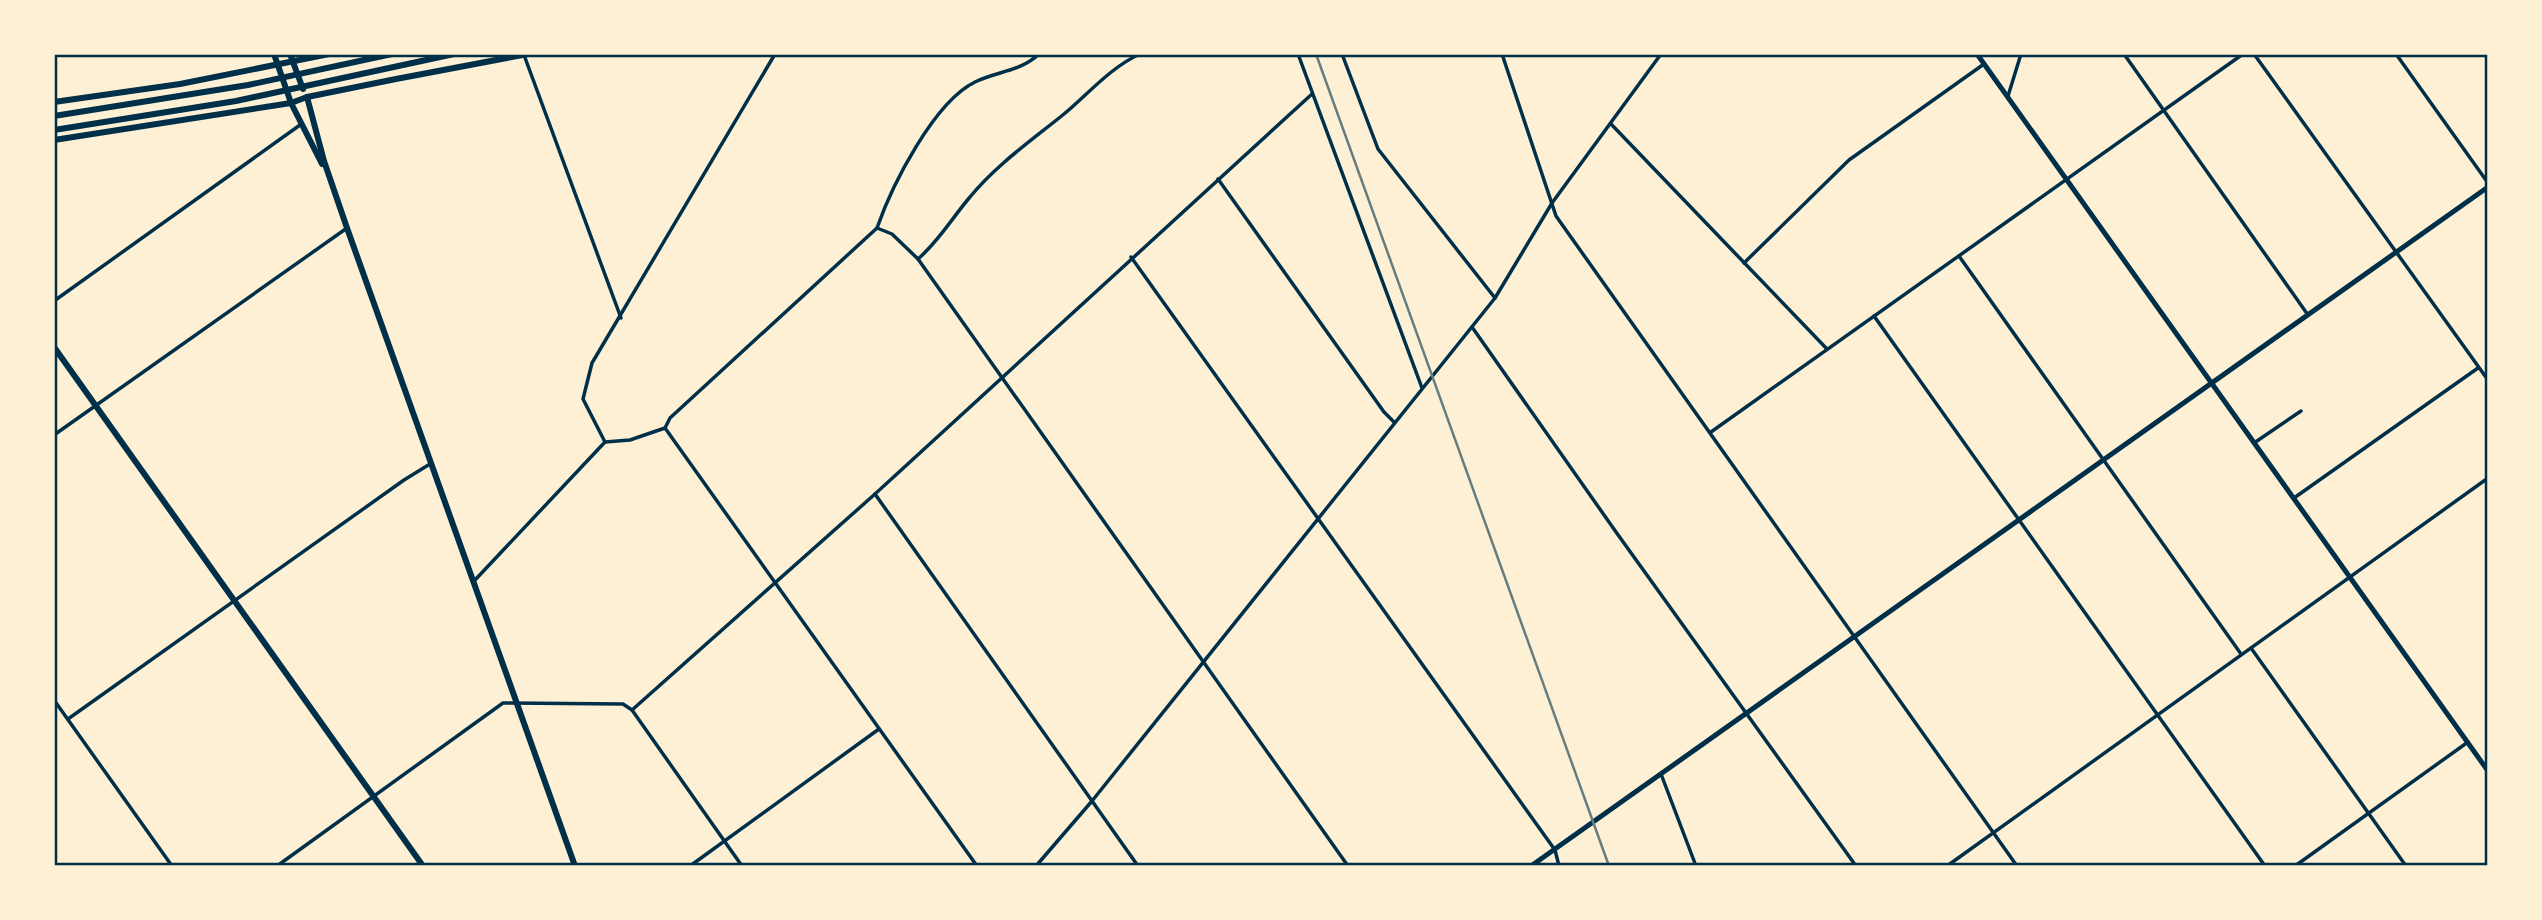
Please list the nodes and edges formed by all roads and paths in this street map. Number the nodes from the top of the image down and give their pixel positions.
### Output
1 (274, 54) edge
2 (329, 54) edge
3 (392, 54) edge
4 (454, 54) edge
5 (775, 54) edge
6 (1039, 54) edge
7 (1140, 54) edge
8 (1298, 54) edge
9 (1342, 54) edge
10 (1502, 54) edge
11 (1661, 54) edge
12 (1977, 54) edge
13 (2021, 54) edge
14 (2124, 54) edge
15 (2243, 54) edge
16 (2254, 54) edge
17 (2396, 54) edge
18 (526, 55) edge
19 (293, 61) edge
20 (1984, 64) junction
21 (279, 68) junction
22 (1312, 94) junction
23 (306, 95) junction
24 (2007, 96) junction
25 (290, 99) junction
26 (54, 102) edge
27 (2164, 110) junction
28 (54, 116) edge
29 (1610, 123) junction
30 (300, 125) junction
31 (54, 130) edge
32 (54, 140) edge
33 (328, 175) junction
34 (1218, 179) junction
35 (2067, 180) junction
36 (2488, 185) edge
37 (1552, 203) junction
38 (347, 228) junction
39 (877, 228) junction
40 (2396, 253) junction
41 (1959, 256) junction
42 (1131, 257) junction
43 (918, 260) junction
44 (1744, 263) junction
45 (1495, 298) junction
46 (54, 301) edge
47 (2308, 315) junction
48 (1874, 316) junction
49 (621, 318) junction
50 (1472, 327) junction
51 (54, 347) edge
52 (1828, 349) junction
53 (2478, 368) junction
54 (1002, 377) junction
55 (2488, 380) edge
56 (2212, 383) junction
57 (1422, 388) junction
58 (96, 405) junction
59 (2301, 411) dead end
60 (1394, 422) junction
61 (665, 428) junction
62 (1710, 432) junction
63 (54, 435) edge
64 (605, 442) junction
65 (2254, 443) junction
66 (2104, 459) junction
67 (432, 463) junction
68 (2488, 478) edge
69 (874, 494) junction
70 (2294, 498) junction
71 (1317, 519) junction
72 (2019, 520) junction
73 (2349, 576) junction
74 (475, 580) junction
75 (774, 582) junction
76 (234, 601) junction
77 (1854, 637) junction
78 (2251, 647) junction
79 (2241, 654) junction
80 (1203, 661) junction
81 (54, 700) edge
82 (517, 702) junction
83 (632, 710) junction
84 (1747, 713) junction
85 (2156, 714) junction
86 (68, 719) junction
87 (879, 729) junction
88 (2468, 743) junction
89 (2488, 771) edge
90 (1661, 774) junction
91 (373, 796) junction
92 (1092, 801) junction
93 (2369, 813) junction
94 (1993, 832) junction
95 (724, 842) junction
96 (1555, 849) junction
97 (172, 866) edge
98 (277, 866) edge
99 (423, 866) edge
100 (575, 866) edge
101 (690, 866) edge
102 (742, 866) edge
103 (977, 866) edge
104 (1036, 866) edge
105 (1138, 866) edge
106 (1348, 866) edge
107 (1531, 866) edge
108 (1559, 866) edge
109 (1696, 866) edge
110 (1856, 866) edge
111 (1947, 866) edge
112 (2017, 866) edge
113 (2265, 866) edge
114 (2295, 866) edge
115 (2406, 866) edge

1 - 21 main road
2 - 19 main road
3 - 28 main road
4 - 31 main road
5 - 49 street
6 - 39 street
7 - 43 street
8 - 22 street
9 - 45 street
10 - 37 street
11 - 29 street
12 - 20 street
13 - 24 street
14 - 27 street
15 - 27 street
16 - 40 street
17 - 36 street
18 - 23 main road
18 - 49 street
19 - 21 main road
19 - 23 main road
20 - 24 street
20 - 44 street
21 - 25 main road
21 - 26 main road
22 - 34 street
22 - 57 street
23 - 25 main road
23 - 33 main road
24 - 35 street
25 - 30 main road
25 - 32 main road
27 - 35 street
27 - 47 street
29 - 37 street
29 - 44 street
30 - 33 main road
30 - 46 street
33 - 38 main road
34 - 42 street
34 - 60 street
35 - 41 street
35 - 56 street
36 - 40 street
37 - 45 street
37 - 62 street
38 - 58 street
38 - 67 main road
39 - 43 street
39 - 61 street
40 - 47 street
40 - 53 street
41 - 48 street
41 - 66 street
42 - 54 street
42 - 71 street
43 - 54 street
44 - 52 street
45 - 50 street
47 - 56 street
48 - 52 street
48 - 72 street
49 - 64 street
50 - 57 street
50 - 84 street
51 - 58 main road
52 - 62 street
53 - 55 street
53 - 70 street
54 - 69 street
54 - 80 street
56 - 65 street
56 - 66 street
57 - 60 street
58 - 63 street
58 - 76 main road
59 - 65 street
60 - 71 street
61 - 64 street
61 - 75 street
62 - 77 street
64 - 74 street
65 - 70 street
66 - 72 street
66 - 79 street
67 - 74 main road
67 - 76 street
68 - 73 street
69 - 75 street
69 - 92 street
70 - 73 street
71 - 80 street
71 - 96 street
72 - 77 street
72 - 85 street
73 - 78 street
73 - 88 street
74 - 82 main road
75 - 83 street
75 - 87 street
76 - 86 street
76 - 91 main road
77 - 84 street
77 - 94 street
78 - 79 street
78 - 93 street
79 - 85 street
80 - 92 street
80 - 106 street
81 - 86 street
82 - 83 street
82 - 91 street
82 - 100 main road
83 - 95 street
84 - 90 street
84 - 110 street
85 - 94 street
85 - 113 street
86 - 97 street
87 - 95 street
87 - 103 street
88 - 89 street
88 - 93 street
90 - 96 street
90 - 109 street
91 - 98 street
91 - 99 main road
92 - 104 street
92 - 105 street
93 - 114 street
93 - 115 street
94 - 111 street
94 - 112 street
95 - 101 street
95 - 102 street
96 - 107 street
96 - 108 street

